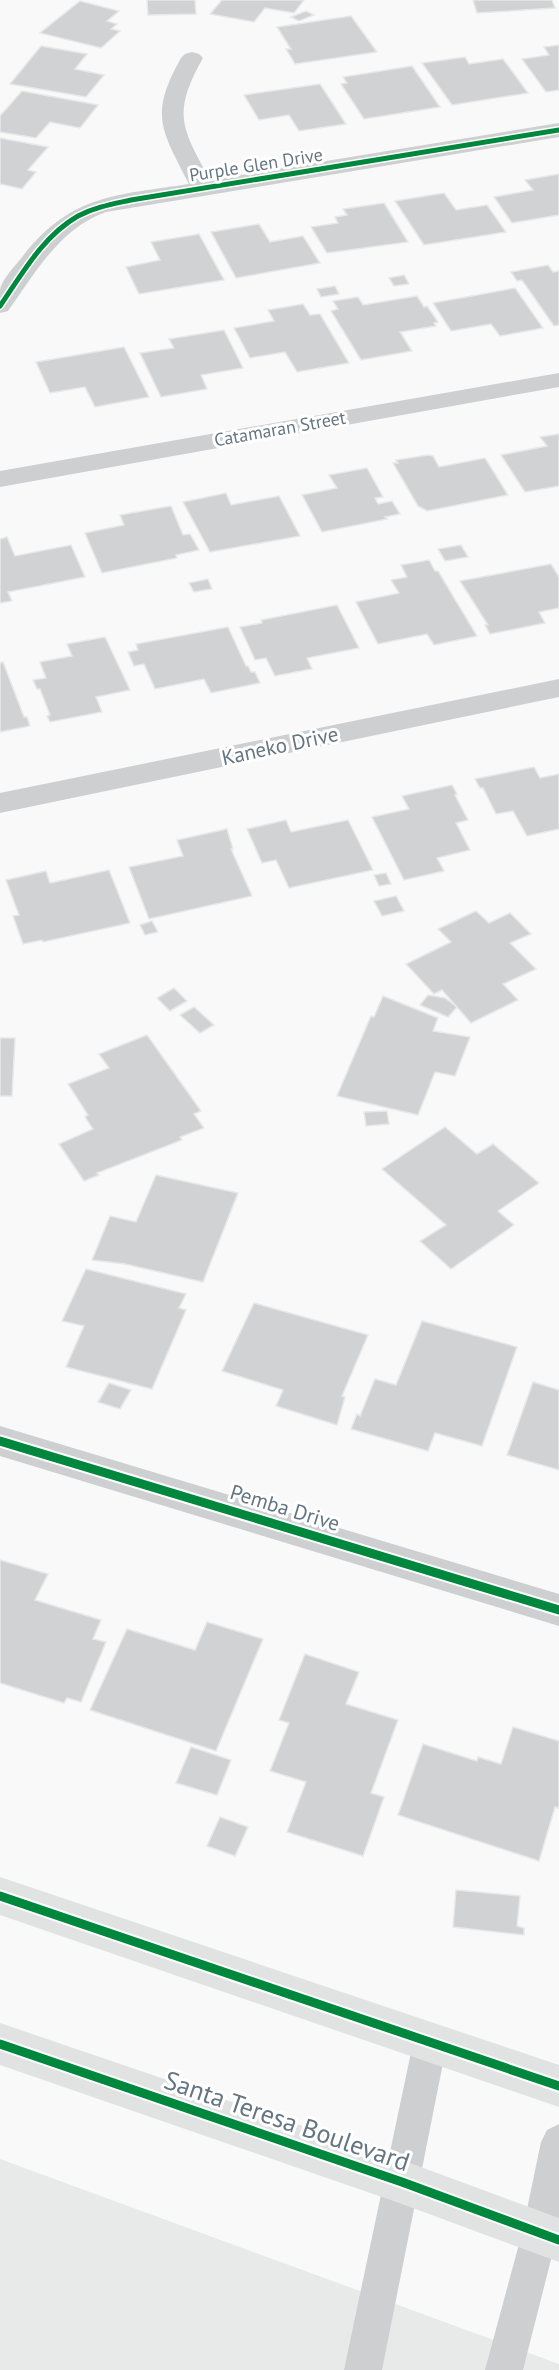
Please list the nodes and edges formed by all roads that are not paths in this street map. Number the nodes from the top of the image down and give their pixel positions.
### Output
1 (192, 58) dead end
2 (559, 130) edge
3 (203, 189) junction
4 (0, 306) edge
5 (559, 380) edge
6 (0, 479) edge
7 (559, 688) edge
8 (0, 804) edge
9 (0, 1441) edge
10 (559, 1610) edge
11 (0, 1896) edge
12 (430, 2043) junction
13 (0, 2044) edge
14 (559, 2085) edge
15 (559, 2142) edge
16 (402, 2182) junction
17 (550, 2236) edge
18 (363, 2370) edge
19 (504, 2370) edge

1 - 3 street
2 - 3 street, Purple Glen Drive
3 - 4 street, Purple Glen Drive
5 - 6 street, Catamaran Street
7 - 8 street, Kaneko Drive
9 - 10 street, Pemba Drive
11 - 12 main road
12 - 14 main road
12 - 16 lane
13 - 16 main road, Santa Teresa Boulevard
15 - 17 lane
16 - 17 main road, Santa Teresa Boulevard
16 - 18 lane
17 - 19 lane

